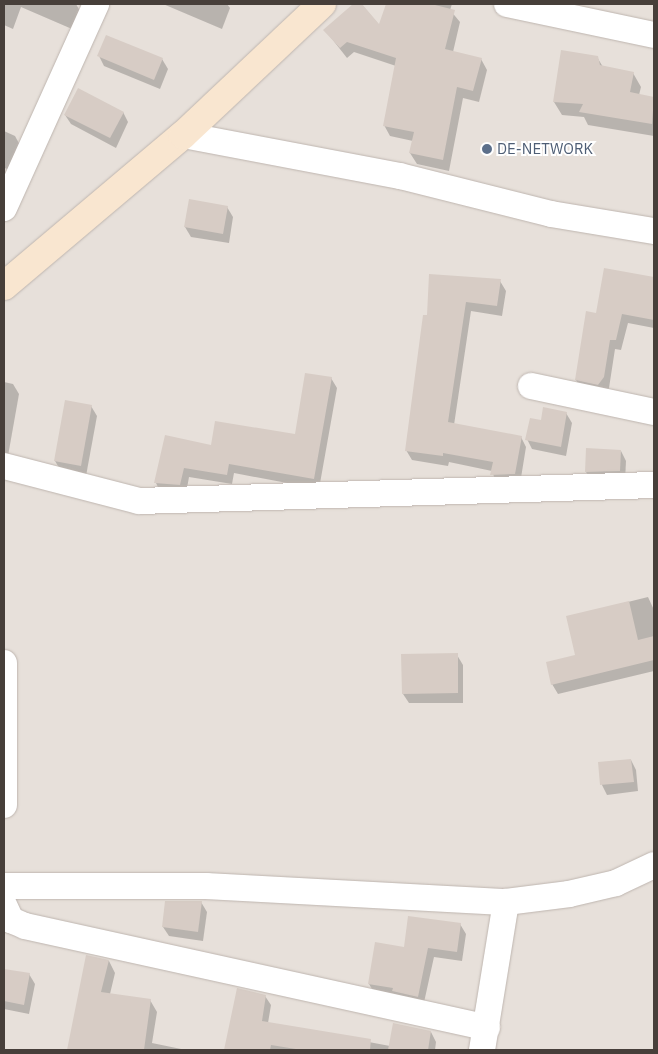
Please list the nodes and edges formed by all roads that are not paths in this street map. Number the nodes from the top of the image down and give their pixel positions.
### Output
1 (96, 4) edge
2 (322, 4) edge
3 (507, 4) edge
4 (654, 36) edge
5 (183, 135) junction
6 (4, 208) edge
7 (654, 231) edge
8 (4, 286) edge
9 (531, 386) dead end
10 (654, 412) edge
11 (4, 466) edge
12 (654, 485) edge
13 (4, 664) edge
14 (4, 707) edge
15 (4, 805) edge
16 (654, 865) edge
17 (4, 886) edge
18 (506, 902) junction
19 (4, 905) edge
20 (484, 1039) edge

1 - 6 street
2 - 5 street
3 - 4 street
5 - 7 street
5 - 8 street
9 - 10 street
11 - 12 street
13 - 14 street
14 - 15 street
16 - 18 street
17 - 18 street
18 - 20 street
19 - 20 street

